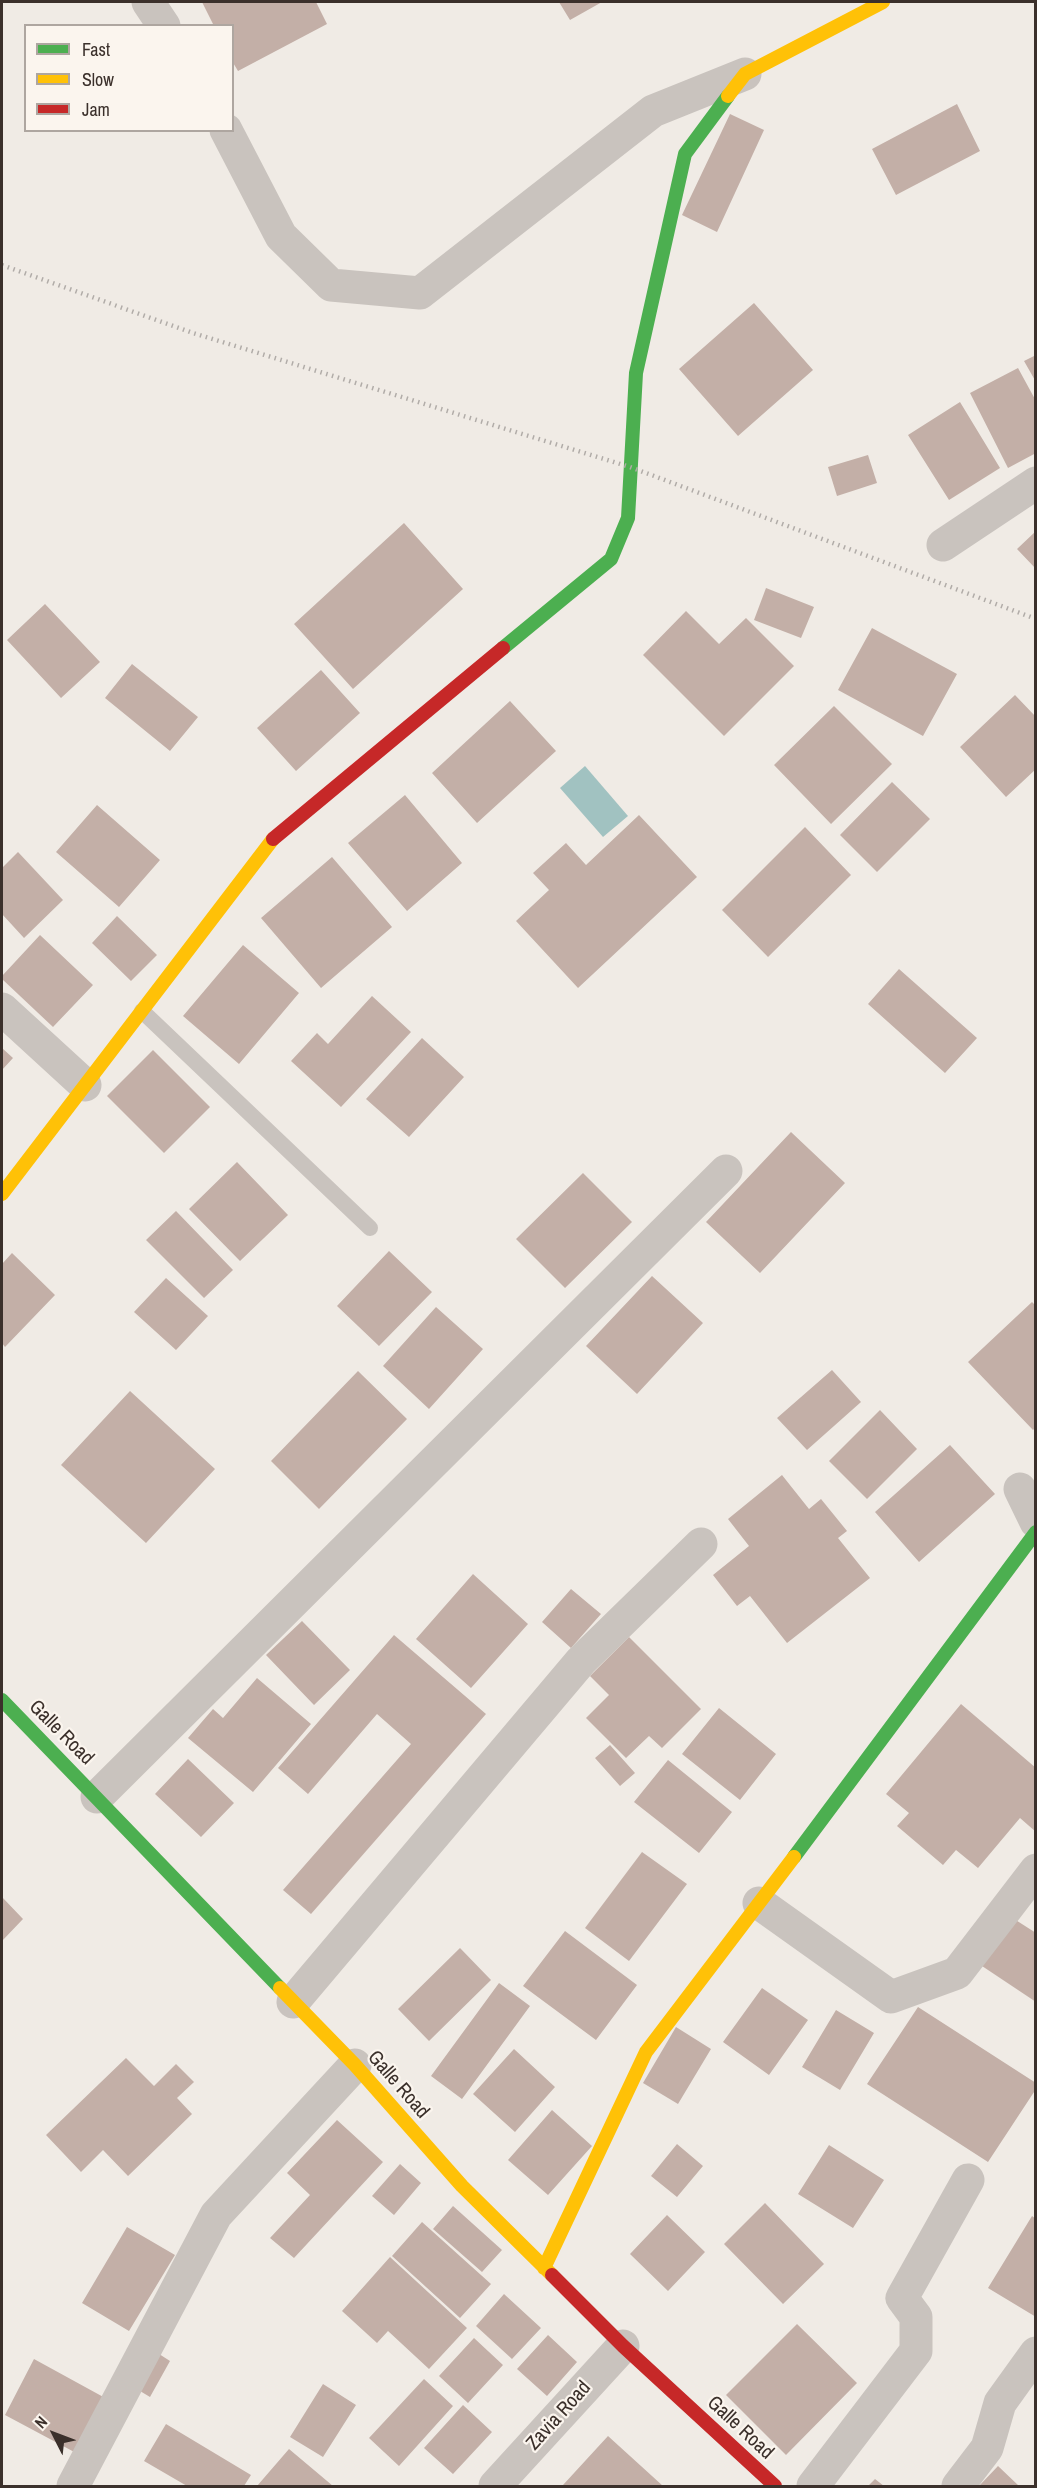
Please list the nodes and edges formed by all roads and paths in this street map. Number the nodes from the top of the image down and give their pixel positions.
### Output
1 (148, 2) edge
2 (883, 2) edge
3 (163, 24) edge
4 (745, 74) junction
5 (227, 132) edge
6 (1035, 483) edge
7 (943, 545) dead end
8 (2, 1009) edge
9 (142, 1011) junction
10 (85, 1085) junction
11 (726, 1171) dead end
12 (2, 1194) edge
13 (370, 1228) dead end
14 (1020, 1489) dead end
15 (1035, 1522) edge
16 (1035, 1533) edge
17 (701, 1544) dead end
18 (2, 1700) edge
19 (97, 1797) junction
20 (1035, 1870) edge
21 (759, 1903) junction
22 (293, 2002) junction
23 (355, 2065) junction
24 (968, 2180) dead end
25 (543, 2268) junction
26 (623, 2346) junction
27 (1035, 2353) edge
28 (73, 2487) edge
29 (495, 2487) edge
30 (775, 2487) edge
31 (813, 2487) edge
32 (958, 2487) edge

1 - 3 street
2 - 4 main road
4 - 5 street
4 - 9 main road
6 - 7 street
8 - 10 street
9 - 10 main road
9 - 13 lane
10 - 12 main road
11 - 19 street
14 - 15 street
16 - 21 main road
17 - 22 street
18 - 19 main road, Galle Road
19 - 22 main road, Galle Road
20 - 21 street
21 - 25 main road
22 - 23 main road, Galle Road
23 - 25 main road, Galle Road
23 - 28 street
24 - 31 street
25 - 26 main road, Galle Road
26 - 29 street, Zavia Road
26 - 30 main road, Galle Road
27 - 32 street

